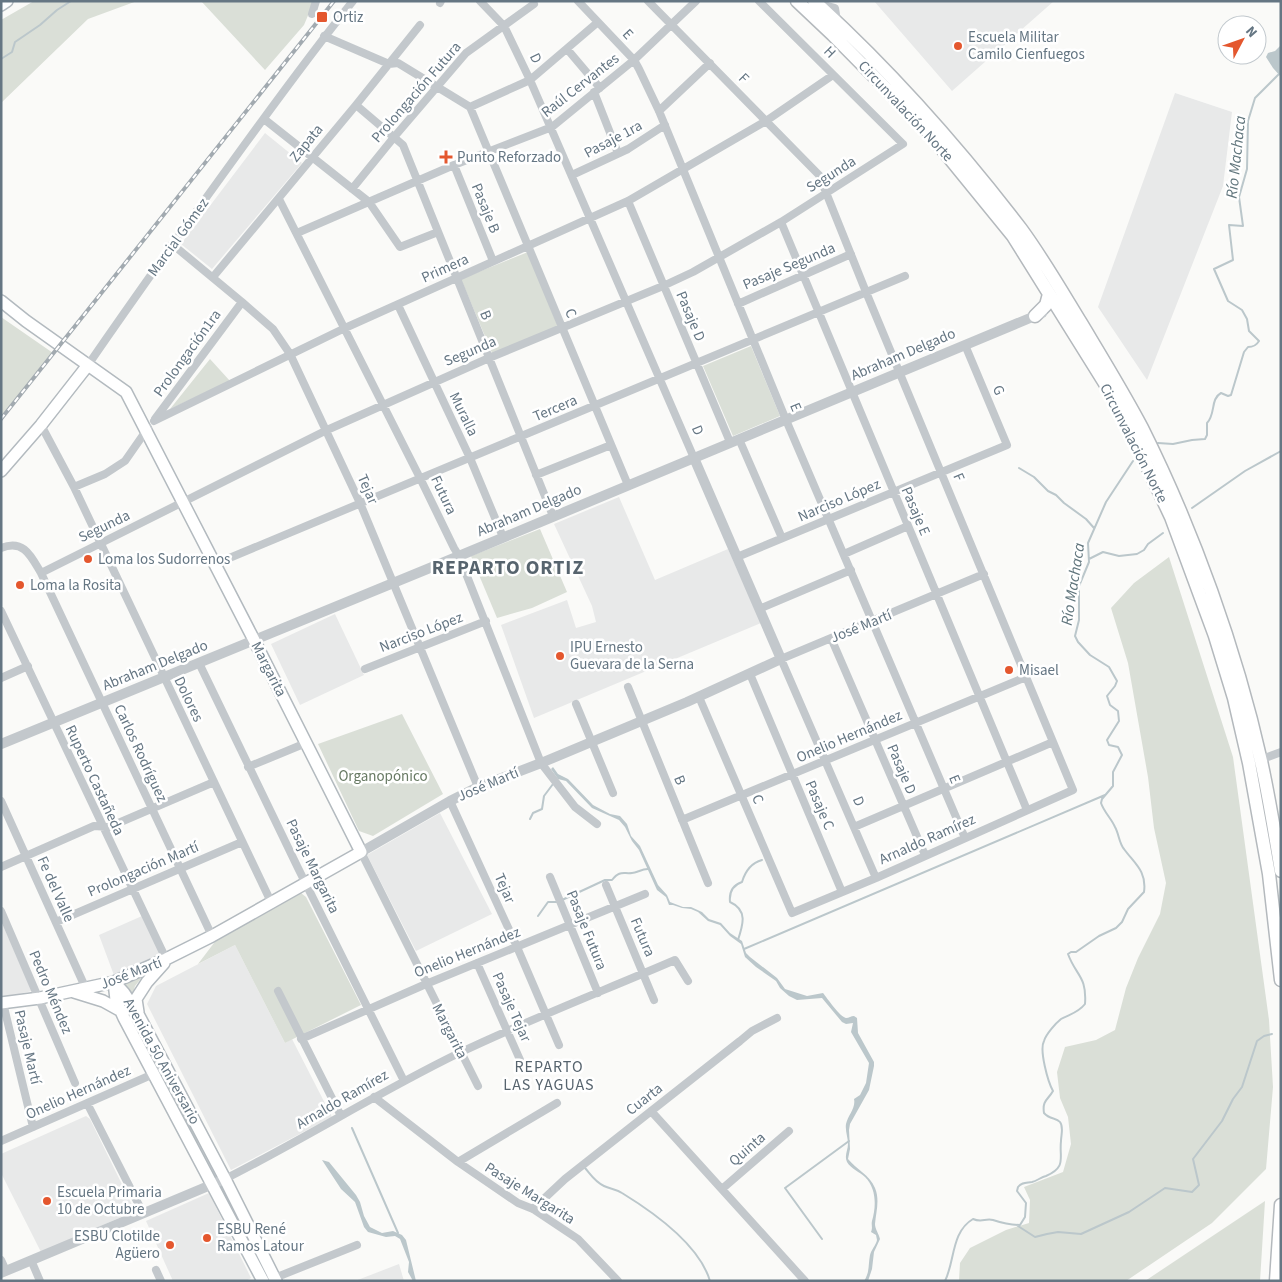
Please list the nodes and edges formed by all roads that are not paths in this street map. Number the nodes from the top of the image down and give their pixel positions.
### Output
1 (7, 1) edge
2 (316, 1) edge
3 (353, 1) edge
4 (480, 1) edge
5 (578, 1) edge
6 (648, 1) edge
7 (696, 1) edge
8 (759, 1) edge
9 (807, 2) edge
10 (534, 4) dead end
11 (1, 5) edge
12 (312, 14) dead end
13 (598, 22) junction
14 (420, 25) dead end
15 (672, 25) junction
16 (504, 26) junction
17 (835, 29) junction
18 (324, 36) junction
19 (567, 49) junction
20 (634, 60) junction
21 (389, 64) junction
22 (710, 64) junction
23 (833, 74) junction
24 (530, 80) junction
25 (436, 86) junction
26 (597, 90) junction
27 (356, 105) junction
28 (470, 107) junction
29 (659, 111) junction
30 (264, 118) junction
31 (766, 120) junction
32 (665, 125) junction
33 (552, 127) junction
34 (395, 136) junction
35 (903, 144) joint
36 (489, 151) junction
37 (618, 153) junction
38 (312, 157) junction
39 (454, 165) junction
40 (683, 169) junction
41 (572, 175) junction
42 (418, 180) junction
43 (352, 189) junction
44 (830, 191) junction
45 (279, 199) junction
46 (628, 201) junction
47 (369, 202) junction
48 (591, 218) junction
49 (781, 222) junction
50 (438, 232) junction
51 (297, 233) junction
52 (172, 244) junction
53 (528, 246) junction
54 (851, 254) junction
55 (719, 257) junction
56 (493, 261) junction
57 (804, 276) junction
58 (905, 276) dead end
59 (213, 278) junction
60 (456, 278) junction
61 (663, 286) junction
62 (866, 292) junction
63 (1049, 294) junction
64 (1, 301) edge
65 (627, 301) junction
66 (242, 302) junction
67 (738, 304) junction
68 (1063, 304) junction
69 (398, 305) junction
70 (819, 312) junction
71 (1035, 316) junction
72 (345, 328) junction
73 (562, 328) junction
74 (753, 340) junction
75 (965, 345) junction
76 (290, 354) junction
77 (488, 358) junction
78 (697, 363) junction
79 (88, 365) junction
80 (899, 372) junction
81 (660, 379) junction
82 (434, 382) junction
83 (852, 392) junction
84 (383, 404) junction
85 (595, 406) junction
86 (786, 420) junction
87 (41, 425) junction
88 (151, 425) junction
89 (327, 430) junction
90 (520, 437) junction
91 (735, 441) junction
92 (611, 444) junction
93 (1007, 445) joint
94 (470, 458) junction
95 (694, 458) junction
96 (1, 471) edge
97 (942, 472) junction
98 (536, 475) junction
99 (420, 478) junction
100 (628, 485) junction
101 (74, 487) junction
102 (894, 492) junction
103 (183, 502) junction
104 (360, 503) junction
105 (553, 516) junction
106 (829, 520) junction
107 (908, 526) junction
108 (503, 537) junction
109 (782, 538) junction
110 (100, 544) junction
111 (1, 548) edge
112 (844, 554) junction
113 (459, 556) junction
114 (737, 557) junction
115 (215, 564) junction
116 (851, 570) junction
117 (41, 573) junction
118 (984, 574) junction
119 (393, 583) junction
120 (936, 594) junction
121 (759, 609) junction
122 (1, 611) edge
123 (872, 621) junction
124 (486, 622) junction
125 (831, 638) junction
126 (254, 640) junction
127 (421, 647) junction
128 (782, 659) junction
129 (199, 663) junction
130 (28, 666) junction
131 (366, 669) dead end
132 (750, 674) junction
133 (1026, 677) junction
134 (1, 678) edge
135 (163, 678) junction
136 (628, 687) dead end
137 (979, 696) junction
138 (699, 697) junction
139 (102, 703) junction
140 (576, 704) dead end
141 (642, 721) junction
142 (53, 723) junction
143 (916, 723) junction
144 (875, 740) junction
145 (591, 742) junction
146 (1053, 742) junction
147 (306, 743) junction
148 (1, 744) edge
149 (1281, 752) edge
150 (825, 760) junction
151 (1006, 762) junction
152 (1255, 762) junction
153 (541, 763) junction
154 (248, 767) junction
155 (792, 774) junction
156 (214, 782) junction
157 (478, 787) junction
158 (944, 789) junction
159 (1073, 790) joint
160 (613, 793) dead end
161 (742, 796) junction
162 (1, 801) edge
163 (450, 801) junction
164 (903, 806) junction
165 (152, 808) junction
166 (1027, 810) junction
167 (682, 820) junction
168 (597, 824) dead end
169 (102, 826) junction
170 (854, 827) junction
171 (965, 838) junction
172 (242, 842) junction
173 (361, 852) junction
174 (924, 855) junction
175 (26, 856) junction
176 (1, 867) edge
177 (179, 869) junction
178 (1281, 871) edge
179 (550, 877) dead end
180 (876, 878) junction
181 (708, 883) dead end
182 (306, 884) junction
183 (606, 885) dead end
184 (132, 889) junction
185 (842, 892) junction
186 (645, 894) dead end
187 (272, 904) junction
188 (615, 906) junction
189 (1, 911) edge
190 (792, 913) joint
191 (56, 922) junction
192 (570, 925) junction
193 (212, 936) junction
194 (517, 947) junction
195 (166, 959) junction
196 (477, 963) junction
197 (643, 974) junction
198 (1281, 980) edge
199 (688, 981) dead end
200 (114, 982) junction
201 (426, 984) junction
202 (86, 989) junction
203 (72, 992) junction
204 (278, 992) dead end
205 (598, 993) junction
206 (40, 998) junction
207 (654, 1000) dead end
208 (2, 1003) edge
209 (368, 1009) junction
210 (121, 1011) junction
211 (138, 1014) junction
212 (546, 1015) junction
213 (777, 1018) dead end
214 (508, 1032) junction
215 (301, 1039) junction
216 (559, 1045) dead end
217 (461, 1052) junction
218 (521, 1062) dead end
219 (167, 1068) junction
220 (154, 1073) junction
221 (404, 1081) junction
222 (75, 1084) dead end
223 (478, 1086) dead end
224 (374, 1097) junction
225 (87, 1103) junction
226 (557, 1103) dead end
227 (651, 1111) junction
228 (341, 1116) junction
229 (33, 1127) junction
230 (789, 1131) dead end
231 (1, 1141) edge
232 (458, 1162) junction
233 (225, 1179) junction
234 (213, 1184) junction
235 (722, 1189) junction
236 (1281, 1204) edge
237 (533, 1210) junction
238 (143, 1213) junction
239 (357, 1245) dead end
240 (1, 1260) edge
241 (31, 1260) junction
242 (156, 1270) dead end
243 (4, 1272) edge
244 (273, 1280) edge
245 (40, 1281) edge
246 (161, 1281) edge
247 (263, 1281) edge
248 (618, 1281) edge
249 (805, 1281) edge
250 (1276, 1281) edge

1 - 11 main road
2 - 12 street
3 - 18 street, Marcial Gómez
4 - 16 street, D
5 - 13 street, E
6 - 15 street, F
7 - 15 street, Raúl Cervantes
8 - 23 street, H
9 - 17 highway, Circunvalación Norte
9 - 17 street
10 - 16 street, Prolongación Futura
13 - 19 street
13 - 20 street, E
14 - 21 street, Zapata
15 - 20 street, Raúl Cervantes
15 - 22 street, F
16 - 24 street, D
16 - 25 street, Prolongación Futura
17 - 63 highway, Circunvalación Norte
17 - 68 highway, Circunvalación Norte
18 - 21 street
18 - 30 street, Marcial Gómez
19 - 24 street
19 - 26 street
20 - 26 street, Raúl Cervantes
20 - 29 street, E
21 - 25 street
21 - 27 street, Zapata
22 - 29 street, Pasaje 1ra
22 - 31 street, F
23 - 31 street, Primera
23 - 35 street, H
24 - 28 street
24 - 33 street, D
25 - 28 street
25 - 34 street, Prolongación Futura
26 - 33 street, Raúl Cervantes
26 - 37 street
27 - 34 street, B
27 - 38 street, Zapata
28 - 36 street, C
29 - 32 street, E
30 - 38 street
30 - 52 street, Marcial Gómez
31 - 40 street, Primera
31 - 44 street, F
32 - 37 street, Pasaje 1ra
32 - 40 street, E
33 - 36 street, Raúl Cervantes
33 - 41 street, D
34 - 42 street, B
34 - 43 street, Prolongación Futura
35 - 44 street, Segunda
36 - 39 street, Raúl Cervantes
36 - 53 street, C
37 - 41 street, Pasaje 1ra
38 - 43 street
38 - 45 street, Zapata
39 - 42 street, Raúl Cervantes
39 - 56 street, Pasaje B
40 - 46 street, Primera
40 - 55 street, E
41 - 48 street, D
42 - 47 street, Raúl Cervantes
42 - 50 street, B
43 - 47 street
44 - 49 street, Segunda
44 - 54 street, F
45 - 51 street, Futura
45 - 59 street, Zapata
46 - 48 street, Primera
46 - 61 street, Pasaje D
47 - 50 street
47 - 51 street, Raúl Cervantes
48 - 53 street, Primera
48 - 65 street, D
49 - 55 street, Segunda
49 - 57 street, Pasaje E
50 - 60 street, B
51 - 72 street, Futura
52 - 59 street, Tejar
52 - 79 street, Marcial Gómez
53 - 56 street, Primera
53 - 73 street, C
54 - 57 street, Pasaje Segunda
54 - 62 street, F
55 - 61 street, Segunda
55 - 67 street, E
56 - 60 street, Primera
57 - 67 street, Pasaje Segunda
57 - 70 street, Pasaje E
58 - 62 street, Tercera
59 - 66 street, Tejar
60 - 69 street, Primera
60 - 77 street, B
61 - 65 street, Segunda
61 - 78 street, Pasaje D
62 - 70 street, Tercera
62 - 80 street, F
63 - 68 highway, Circunvalación Norte
63 - 71 highway
64 - 79 main road, Margarita
65 - 73 street, Segunda
65 - 81 street, D
66 - 76 street, Tejar
66 - 88 street, Prolongación1ra
67 - 74 street, E
68 - 71 street, Abraham Delgado
68 - 152 highway, Circunvalación Norte
69 - 72 street, Primera
69 - 82 street, Muralla
70 - 74 street, Tercera
70 - 83 street, Pasaje E
71 - 75 street, Abraham Delgado
72 - 76 street, Primera
72 - 84 street, Futura
73 - 77 street, Segunda
73 - 85 street, C
74 - 78 street, Tercera
74 - 86 street, E
75 - 80 street, Abraham Delgado
75 - 93 street, G
76 - 88 street, Primera
76 - 89 street, Tejar
77 - 82 street, Segunda
77 - 90 street, B
78 - 81 street, Tercera
78 - 91 street, Pasaje D
79 - 87 main road, Marcial Gómez
79 - 88 main road, Margarita
80 - 83 street, Abraham Delgado
80 - 97 street, F
81 - 85 street, Tercera
81 - 95 street, D
82 - 84 street, Segunda
82 - 94 street, Muralla
83 - 86 street, Abraham Delgado
83 - 102 street, Pasaje E
84 - 89 street, Segunda
84 - 99 street, Futura
85 - 90 street, Tercera
85 - 92 street, C
86 - 91 street, Abraham Delgado
86 - 106 street, E
87 - 96 main road, Marcial Gómez
87 - 101 street, Dolores
88 - 101 street, Primera
88 - 103 main road, Margarita
89 - 103 street, Segunda
89 - 104 street, Tejar
90 - 94 street, Tercera
90 - 98 street, B
91 - 95 street, Abraham Delgado
91 - 109 street, Pasaje D
92 - 98 street
92 - 100 street, C
93 - 97 street, Narciso López
94 - 99 street, Tercera
94 - 108 street, Muralla
95 - 100 street, Abraham Delgado
95 - 114 street, D
97 - 102 street, Narciso López
97 - 118 street, F
98 - 105 street, B
99 - 104 street, Tercera
99 - 113 street, Futura
100 - 105 street, Abraham Delgado
101 - 110 street, Dolores
102 - 106 street, Narciso López
102 - 107 street, Pasaje E
103 - 110 street, Segunda
103 - 115 main road, Margarita
104 - 115 street, Tercera
104 - 119 street, Tejar
105 - 108 street, Abraham Delgado
106 - 109 street, Narciso López
106 - 112 street, E
107 - 112 street
107 - 120 street, Pasaje E
108 - 113 street, Abraham Delgado
109 - 114 street, Narciso López
110 - 117 street, Segunda
110 - 135 street, Dolores
111 - 117 street, Carlos Rodríguez
112 - 116 street, E
113 - 119 street, Abraham Delgado
113 - 124 street, Futura
114 - 121 street, D
115 - 126 main road, Margarita
116 - 121 street
116 - 123 street, E
117 - 139 street, Carlos Rodríguez
118 - 120 street, José Martí
118 - 133 street, F
119 - 126 street, Abraham Delgado
119 - 127 street, Tejar
120 - 123 street, José Martí
120 - 137 street, Pasaje E
121 - 128 street, D
122 - 130 street, Ruperto Castañeda
123 - 125 street, José Martí
123 - 143 street, E
124 - 127 street, Narciso López
124 - 153 street, Futura
125 - 128 street, José Martí
125 - 144 street, Pasaje D
126 - 129 street, Abraham Delgado
126 - 147 main road, Margarita
127 - 131 street, Narciso López
127 - 157 street, Tejar
128 - 132 street, José Martí
128 - 150 street, D
129 - 135 street, Abraham Delgado
129 - 154 street, Pasaje Margarita
130 - 134 street
130 - 142 street, Ruperto Castañeda
132 - 138 street, José Martí
132 - 155 street, Pasaje C
133 - 137 street, Onelio Hernández
133 - 146 street, F
135 - 139 street, Abraham Delgado
135 - 156 street, Dolores
136 - 141 street, B
137 - 143 street, Onelio Hernández
137 - 151 street, Pasaje E
138 - 141 street, José Martí
138 - 161 street, C
139 - 142 street, Abraham Delgado
139 - 165 street, Carlos Rodríguez
140 - 145 street
141 - 145 street, José Martí
141 - 167 street, B
142 - 148 street, Abraham Delgado
142 - 169 street, Ruperto Castañeda
143 - 144 street, Onelio Hernández
143 - 158 street, E
144 - 150 street, Onelio Hernández
144 - 164 street, Pasaje D
145 - 153 street, José Martí
145 - 160 street
146 - 151 street
146 - 159 street, F
147 - 154 street
147 - 173 main road, Margarita
149 - 152 street
150 - 155 street, Onelio Hernández
150 - 170 street, D
151 - 158 street
151 - 166 street, Pasaje E
152 - 178 highway, Circunvalación Norte
152 - 198 highway, Circunvalación Norte
153 - 157 street, José Martí
153 - 168 street, Futura
154 - 182 street, Pasaje Margarita
155 - 161 street, Onelio Hernández
155 - 185 street, Pasaje C
156 - 165 street
156 - 172 street, Dolores
157 - 163 street, José Martí
158 - 164 street
158 - 171 street, E
159 - 166 street, Arnaldo Ramírez
161 - 167 street, Onelio Hernández
161 - 190 street, C
162 - 175 street, Fe del Valle
163 - 173 street, José Martí
163 - 194 street, Tejar
164 - 170 street
164 - 174 street, Pasaje D
165 - 169 street
165 - 177 street, Carlos Rodríguez
166 - 171 street, Arnaldo Ramírez
167 - 181 street, B
169 - 175 street
169 - 184 street, Ruperto Castañeda
170 - 180 street, D
171 - 174 street, Arnaldo Ramírez
172 - 177 street, Prolongación Martí
172 - 187 street, Dolores
173 - 182 main road, José Martí
173 - 201 street, Margarita
174 - 180 street, Arnaldo Ramírez
175 - 176 street
175 - 191 street, Fe del Valle
177 - 184 street, Prolongación Martí
177 - 193 street, Carlos Rodríguez
179 - 192 street, Pasaje Futura
180 - 185 street, Arnaldo Ramírez
182 - 187 main road, José Martí
182 - 209 street, Pasaje Margarita
183 - 188 street, Futura
184 - 191 street, Prolongación Martí
184 - 195 street, Ruperto Castañeda
185 - 190 street, Arnaldo Ramírez
186 - 188 street, Onelio Hernández
187 - 193 main road, José Martí
188 - 192 street, Onelio Hernández
188 - 197 street, Futura
189 - 206 street, Pedro Méndez
191 - 202 street, Fe del Valle
192 - 194 street, Onelio Hernández
192 - 205 street, Pasaje Futura
193 - 195 main road, José Martí
194 - 196 street, Onelio Hernández
194 - 212 street, Tejar
195 - 200 main road, José Martí
195 - 211 main road
196 - 201 street, Onelio Hernández
196 - 214 street, Pasaje Tejar
197 - 199 street, Arnaldo Ramírez
197 - 205 street, Arnaldo Ramírez
197 - 207 street, Futura
200 - 202 main road, José Martí
200 - 210 main road, Avenida 50 Aniversario
200 - 211 main road, Avenida 50 Aniversario
201 - 209 street, Onelio Hernández
201 - 217 street, Margarita
202 - 203 main road, José Martí
203 - 206 main road, José Martí
203 - 210 main road
204 - 215 street
205 - 212 street, Arnaldo Ramírez
206 - 208 main road, José Martí
206 - 222 street, Pedro Méndez
208 - 229 street, Pasaje Martí
209 - 215 street, Onelio Hernández
209 - 221 street, Pasaje Margarita
210 - 220 main road, Avenida 50 Aniversario
211 - 219 main road, Avenida 50 Aniversario
212 - 214 street, Arnaldo Ramírez
212 - 216 street, Tejar
213 - 227 street, Cuarta
214 - 217 street, Arnaldo Ramírez
214 - 218 street, Pasaje Tejar
215 - 228 street
217 - 221 street, Arnaldo Ramírez
217 - 223 street, Margarita
219 - 220 street, Onelio Hernández
219 - 233 main road, Avenida 50 Aniversario
220 - 225 street, Onelio Hernández
220 - 234 main road, Avenida 50 Aniversario
221 - 224 street, Arnaldo Ramírez
224 - 228 street, Arnaldo Ramírez
224 - 232 street, Pasaje Margarita
225 - 229 street, Onelio Hernández
225 - 238 street
226 - 232 street
227 - 235 street
227 - 237 street, Cuarta
228 - 233 street, Arnaldo Ramírez
229 - 231 street, Onelio Hernández
230 - 235 street, Quinta
232 - 237 street, Pasaje Margarita
233 - 234 street, Arnaldo Ramírez
233 - 244 main road, Avenida 50 Aniversario
234 - 238 street, Arnaldo Ramírez
234 - 247 main road, Avenida 50 Aniversario
235 - 249 street
236 - 250 highway
237 - 248 street, Pasaje Margarita
238 - 241 street, Arnaldo Ramírez
239 - 244 street
240 - 243 street
241 - 243 street, Arnaldo Ramírez
241 - 245 street
242 - 246 street

